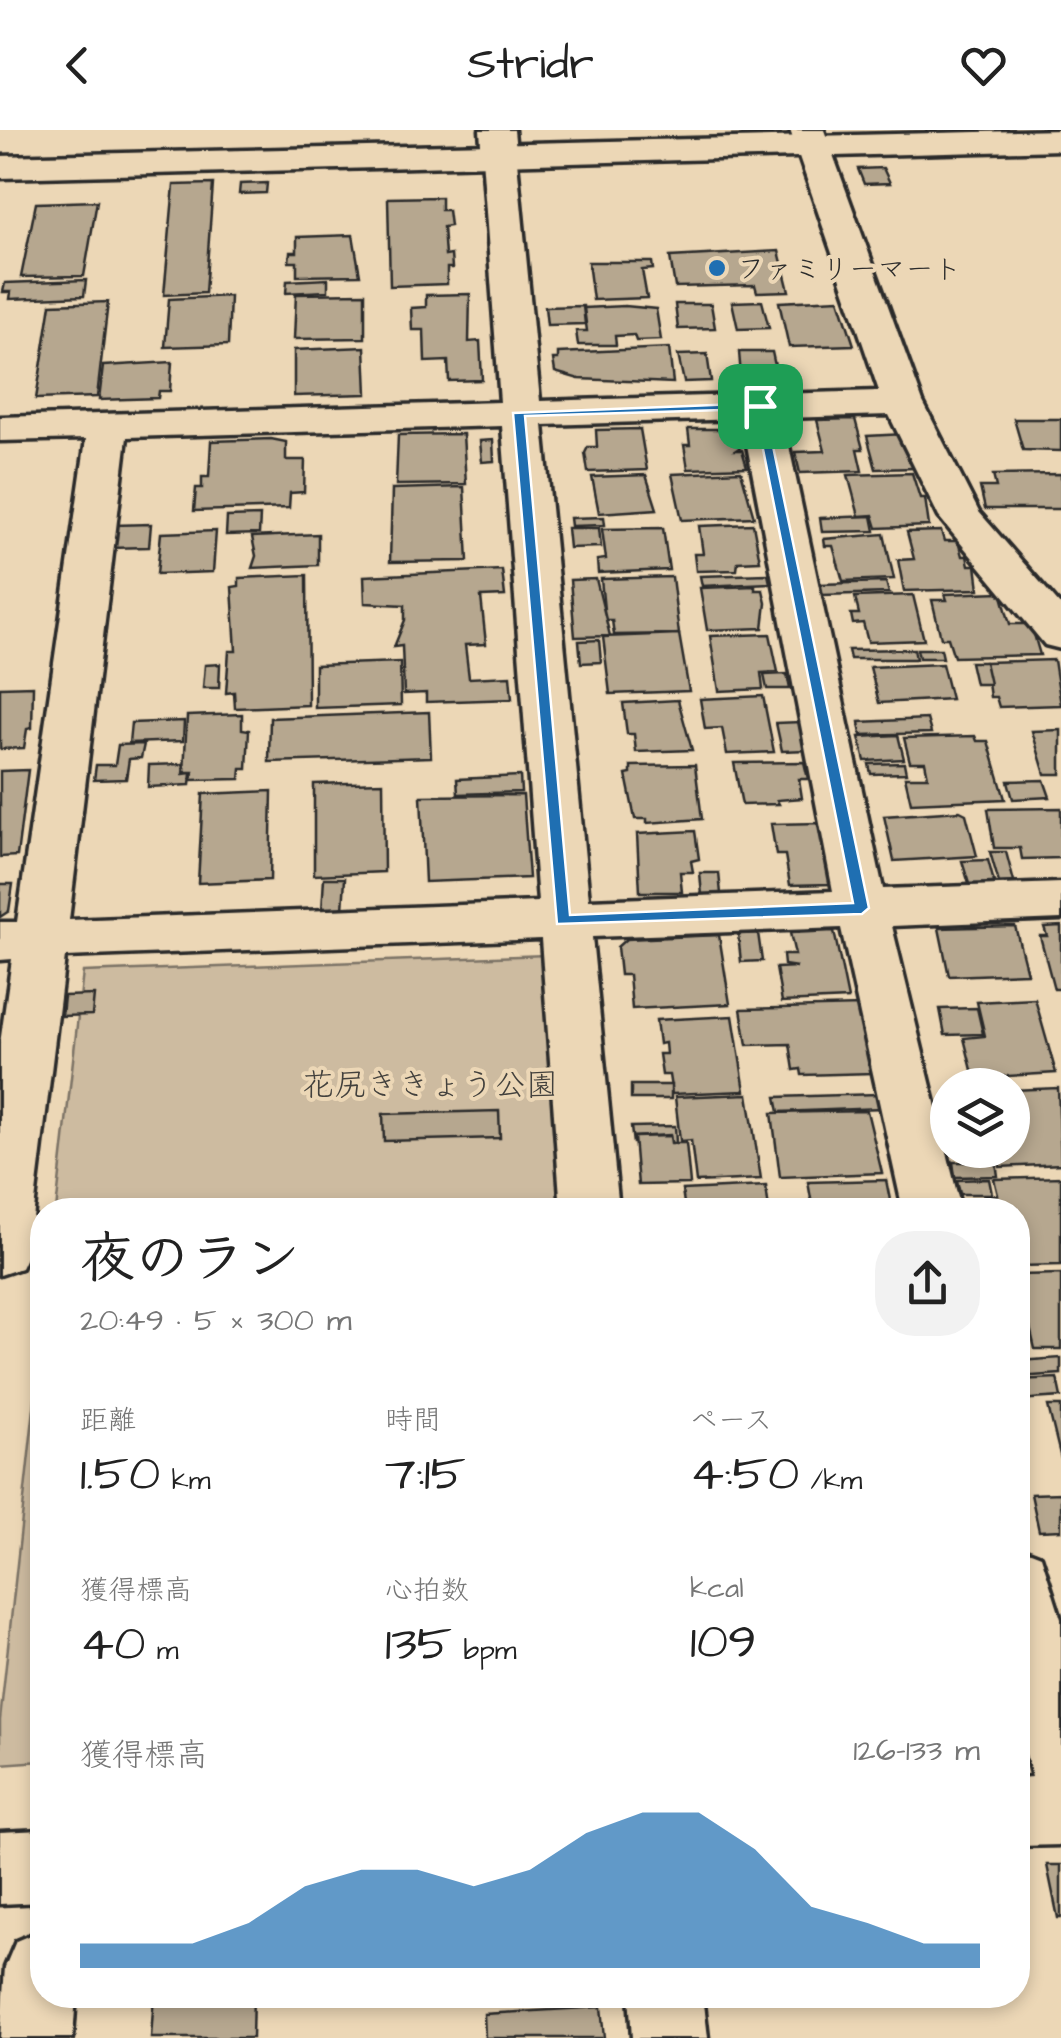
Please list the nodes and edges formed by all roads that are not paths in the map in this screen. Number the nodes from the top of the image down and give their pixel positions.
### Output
1 (652, 130) edge
2 (809, 138) edge
3 (497, 139) edge
4 (1061, 140) edge
5 (0, 147) edge
6 (0, 168) edge
7 (903, 402) junction
8 (760, 406) junction
9 (519, 413) junction
10 (108, 426) junction
11 (0, 429) edge
12 (1061, 635) edge
13 (1061, 901) edge
14 (862, 908) junction
15 (562, 920) junction
16 (21, 940) edge
17 (589, 1198) edge
18 (929, 1198) edge
19 (0, 1251) edge
20 (1030, 1629) edge
21 (1061, 1763) edge
22 (1061, 1810) edge
23 (1030, 1811) edge
24 (30, 1867) edge
25 (0, 1868) edge
26 (39, 2008) edge
27 (667, 2008) edge
28 (36, 2038) edge
29 (670, 2038) edge

1 - 3 street
2 - 3 street
2 - 4 street
2 - 7 street
3 - 5 street
3 - 6 street
3 - 9 street
7 - 8 street
7 - 12 street
8 - 9 street
8 - 14 street
9 - 10 street
9 - 15 street
10 - 11 street
10 - 16 street
13 - 14 street
14 - 15 street
14 - 18 street
15 - 16 street
15 - 17 street
16 - 19 street
20 - 21 street
22 - 23 street
24 - 25 street
26 - 28 street
27 - 29 street

